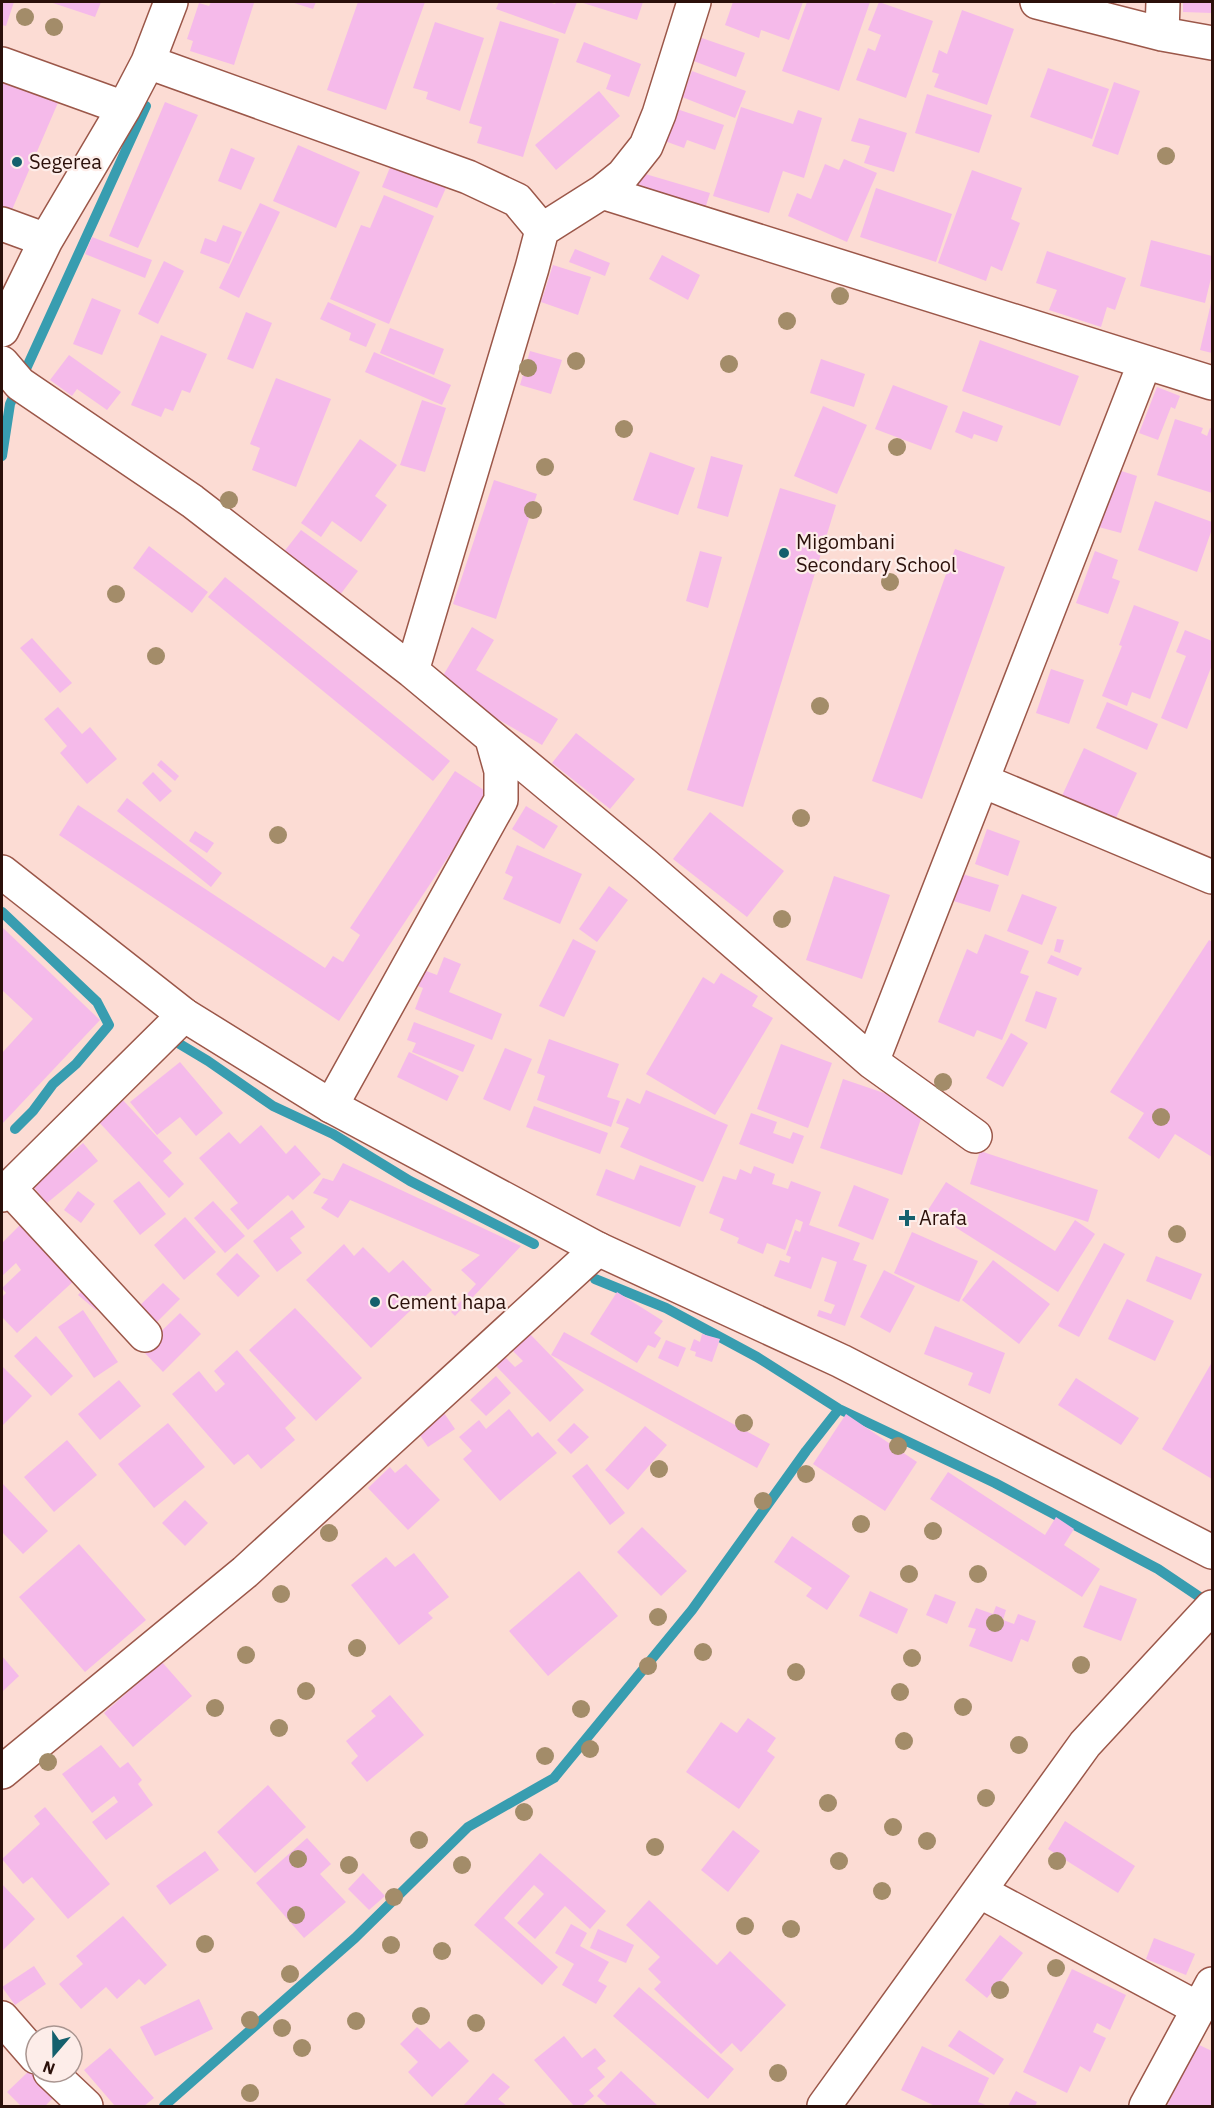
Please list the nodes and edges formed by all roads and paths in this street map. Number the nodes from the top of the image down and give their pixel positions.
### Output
1 (171, 2) edge
2 (694, 2) edge
3 (1037, 2) edge
4 (1163, 2) edge
5 (1162, 34) junction
6 (1212, 43) edge
7 (148, 62) junction
8 (2, 64) edge
9 (124, 108) junction
10 (602, 192) junction
11 (2, 224) edge
12 (542, 230) junction
13 (46, 240) junction
14 (2, 330) edge
15 (1145, 362) junction
16 (2, 363) edge
17 (1212, 383) edge
18 (412, 671) junction
19 (492, 739) junction
20 (983, 781) junction
21 (2, 872) edge
22 (1212, 877) edge
23 (184, 1015) junction
24 (872, 1062) junction
25 (331, 1106) junction
26 (975, 1136) dead end
27 (5, 1192) edge
28 (598, 1249) junction
29 (145, 1335) dead end
30 (1212, 1552) edge
31 (1212, 1608) edge
32 (2, 1772) edge
33 (979, 1891) junction
34 (1206, 1996) edge
35 (2, 2018) edge
36 (24, 2043) edge
37 (63, 2084) edge
38 (86, 2106) edge
39 (824, 2106) edge
40 (1146, 2106) edge

1 - 7 street
2 - 10 street
3 - 5 street
4 - 5 street
5 - 6 street
7 - 9 street
7 - 12 street
8 - 9 street
9 - 13 street
10 - 12 street
10 - 15 street
11 - 13 street
12 - 18 street
13 - 14 street
15 - 17 street
15 - 20 street
16 - 18 street
18 - 19 street
19 - 24 street
19 - 25 street
20 - 22 street
20 - 24 street
21 - 23 street
23 - 25 street
23 - 27 street
24 - 26 street
25 - 28 street
27 - 29 street
28 - 30 street
28 - 32 street
31 - 33 street
33 - 34 street
33 - 39 street
34 - 40 street
35 - 36 street
37 - 38 street

